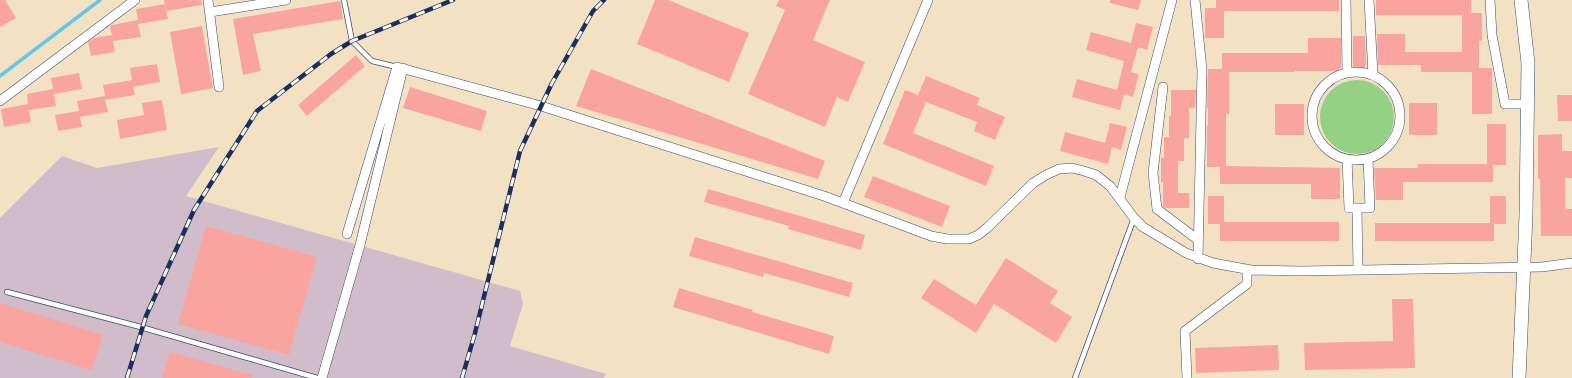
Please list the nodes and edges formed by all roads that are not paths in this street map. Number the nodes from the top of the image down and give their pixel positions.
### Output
1 (135, 0) edge
2 (208, 0) edge
3 (286, 0) edge
4 (344, 0) edge
5 (928, 0) edge
6 (1172, 0) edge
7 (1195, 0) edge
8 (1346, 0) edge
9 (1369, 0) edge
10 (1490, 0) edge
11 (1521, 0) edge
12 (210, 12) junction
13 (400, 67) junction
14 (1347, 73) junction
15 (1373, 75) junction
16 (219, 87) dead end
17 (1163, 87) dead end
18 (0, 101) edge
19 (1527, 104) junction
20 (1347, 159) junction
21 (1368, 159) junction
22 (1120, 197) junction
23 (843, 203) junction
24 (1357, 208) junction
25 (1134, 218) junction
26 (347, 234) dead end
27 (1198, 240) junction
28 (1198, 259) junction
29 (1572, 263) edge
30 (1523, 267) junction
31 (1247, 270) junction
32 (1358, 270) junction
33 (7, 292) dead end
34 (316, 378) edge
35 (322, 378) edge
36 (1075, 378) edge
37 (1186, 378) edge
38 (1519, 378) edge

1 - 18 street
2 - 12 street
3 - 12 street
4 - 13 lane
5 - 23 street
6 - 22 street
7 - 27 street
8 - 14 street
9 - 15 street
10 - 19 street
11 - 19 street
12 - 16 street
13 - 23 street
13 - 26 street
13 - 35 street
14 - 15 street
14 - 20 street
15 - 21 street
17 - 27 street
19 - 30 street
20 - 21 street
20 - 24 street
21 - 24 street
22 - 23 street
22 - 25 street
24 - 32 street
25 - 28 street
25 - 36 lane
27 - 28 street
28 - 31 street
29 - 30 street
30 - 32 street
30 - 38 street
31 - 32 street
31 - 37 street
33 - 34 lane

